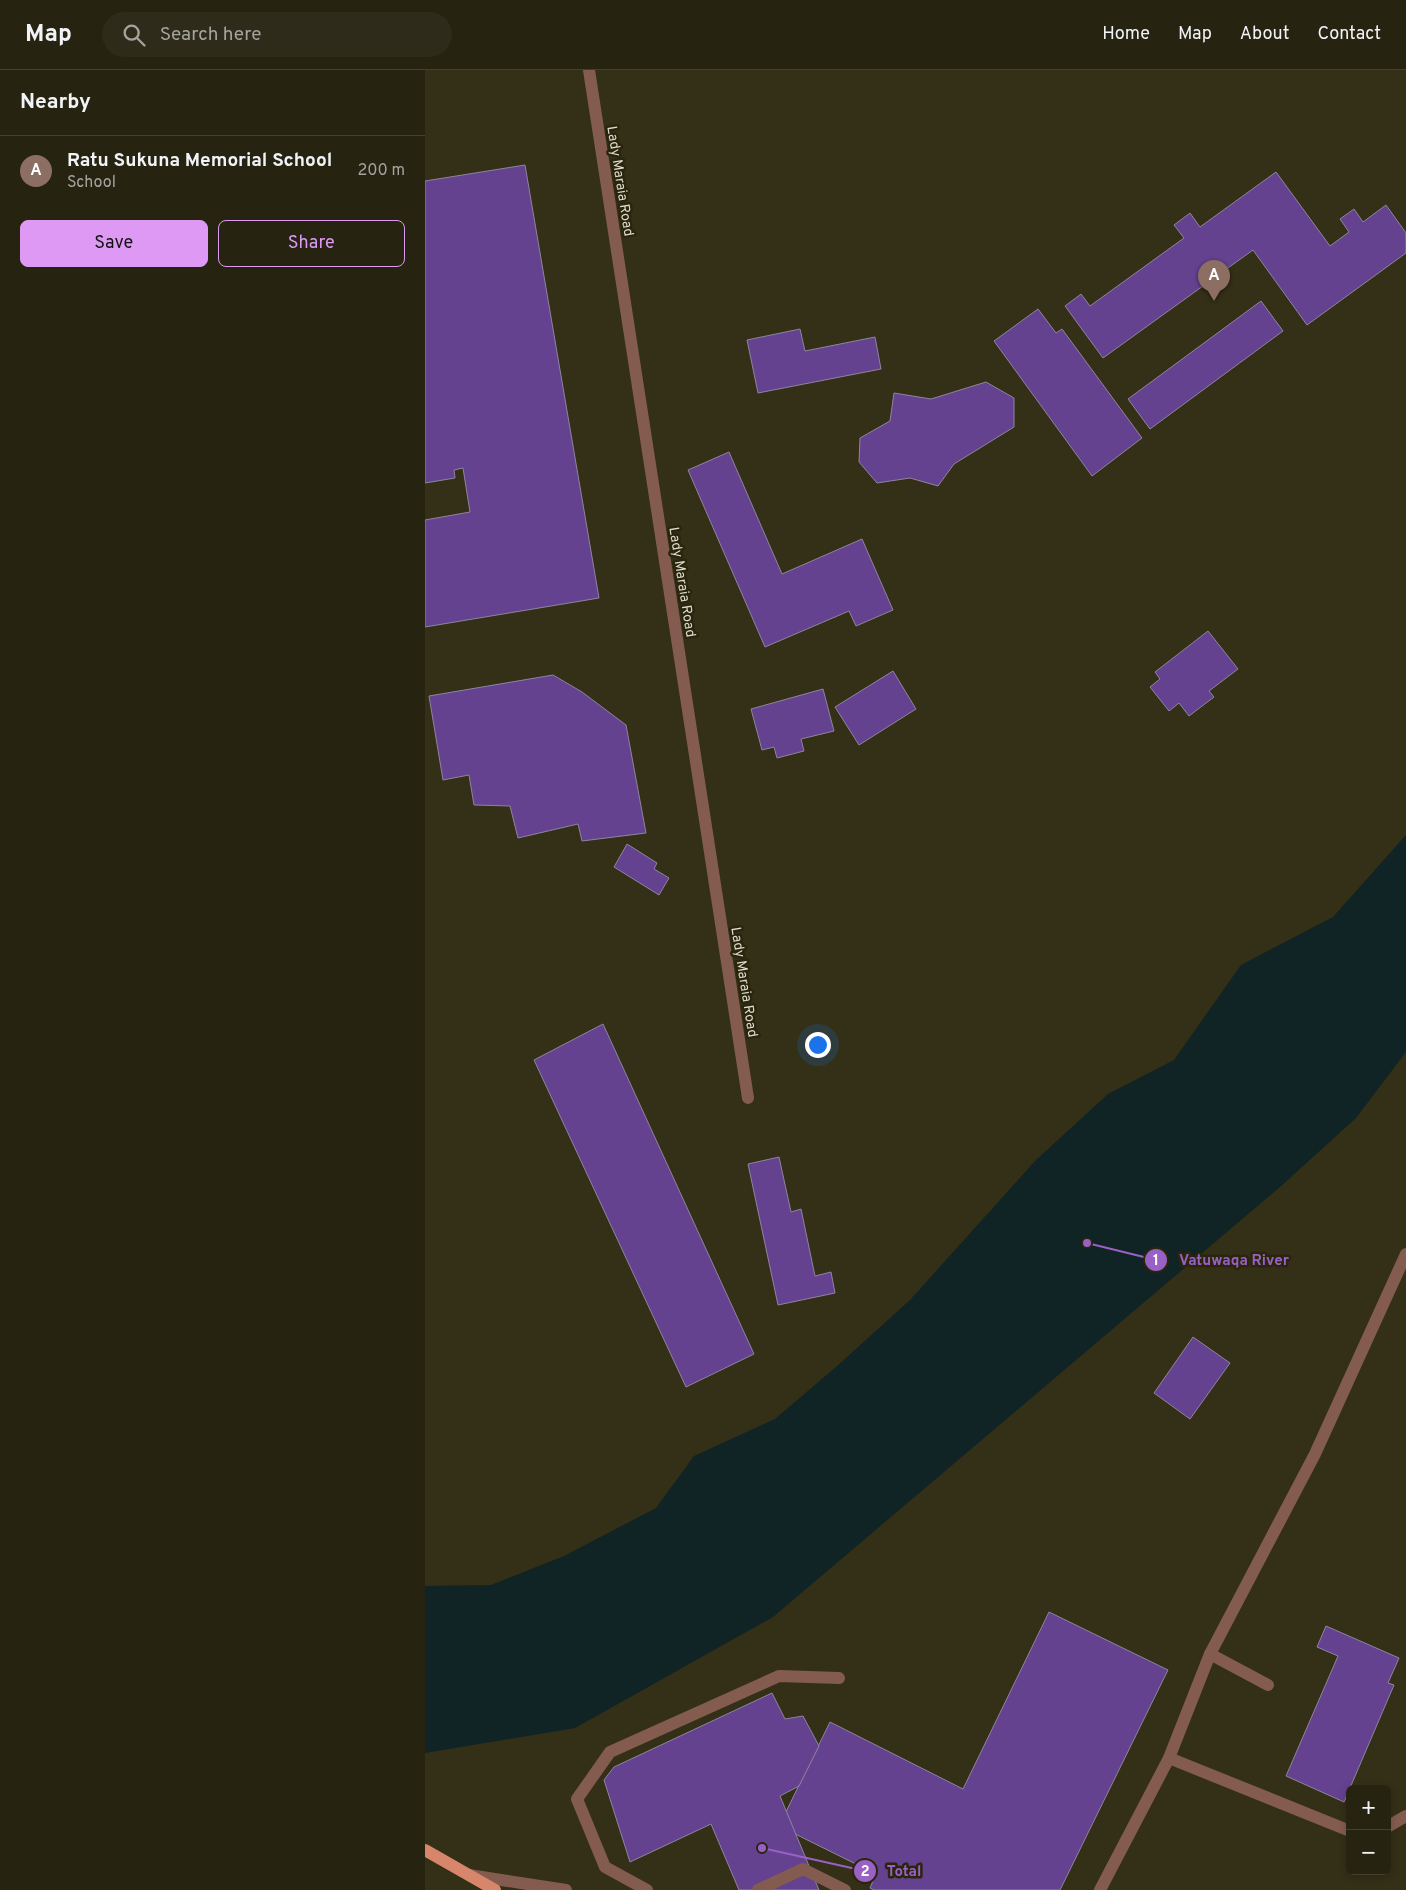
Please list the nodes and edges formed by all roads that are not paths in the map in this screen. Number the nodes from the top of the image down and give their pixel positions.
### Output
1 (589, 70) edge
2 (747, 1098) dead end
3 (1406, 1254) edge
4 (1210, 1654) junction
5 (839, 1678) dead end
6 (1267, 1685) dead end
7 (1169, 1758) junction
8 (1406, 1816) edge
9 (1391, 1825) edge
10 (1348, 1830) edge
11 (425, 1850) edge
12 (469, 1875) junction
13 (495, 1890) edge
14 (566, 1890) edge
15 (647, 1890) edge
16 (758, 1890) edge
17 (845, 1890) edge
18 (1100, 1890) edge

1 - 2 street, Lady Maraia Road
3 - 4 street
4 - 6 street
4 - 7 street
5 - 15 street
7 - 10 street
7 - 18 street
8 - 9 street
11 - 12 main road
12 - 13 main road
12 - 14 street
16 - 17 street

